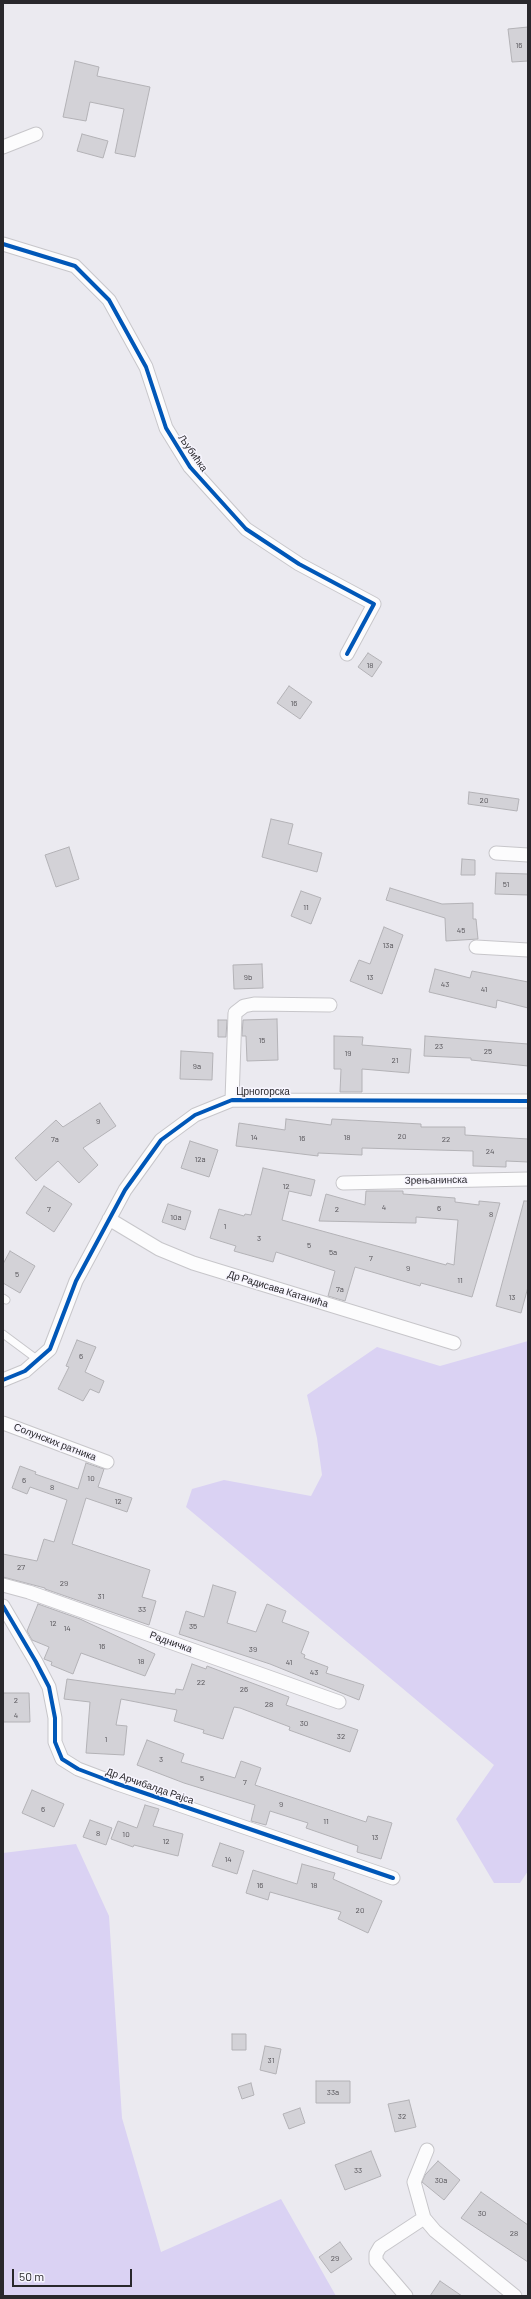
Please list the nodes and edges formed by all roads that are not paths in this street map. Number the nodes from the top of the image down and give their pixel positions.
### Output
1 (36, 134) dead end
2 (3, 147) edge
3 (3, 244) edge
4 (347, 654) dead end
5 (496, 853) dead end
6 (528, 855) edge
7 (476, 947) dead end
8 (528, 950) edge
9 (330, 1005) dead end
10 (232, 1100) junction
11 (528, 1101) edge
12 (528, 1179) edge
13 (343, 1183) dead end
14 (109, 1219) junction
15 (3, 1334) edge
16 (454, 1343) dead end
17 (38, 1360) junction
18 (3, 1380) edge
19 (3, 1422) edge
20 (107, 1462) dead end
21 (3, 1585) edge
22 (3, 1606) edge
23 (339, 1702) dead end
24 (393, 1878) dead end
25 (427, 2150) dead end
26 (424, 2218) junction
27 (406, 2296) edge
28 (515, 2296) edge

1 - 2 street
3 - 4 street, Љубићка
5 - 6 street
7 - 8 street
9 - 10 street
10 - 11 street, Црногорска
10 - 14 street, Црногорска
12 - 13 street, Зрењанинска
14 - 16 street, Др Радисава Катанића
14 - 17 street, Црногорска
15 - 17 lane
17 - 18 street, Црногорска
19 - 20 street, Солунских ратника
21 - 23 street, Радничка
22 - 24 street, Др Арчибалда Рајса
25 - 26 street
26 - 27 street
26 - 28 street

